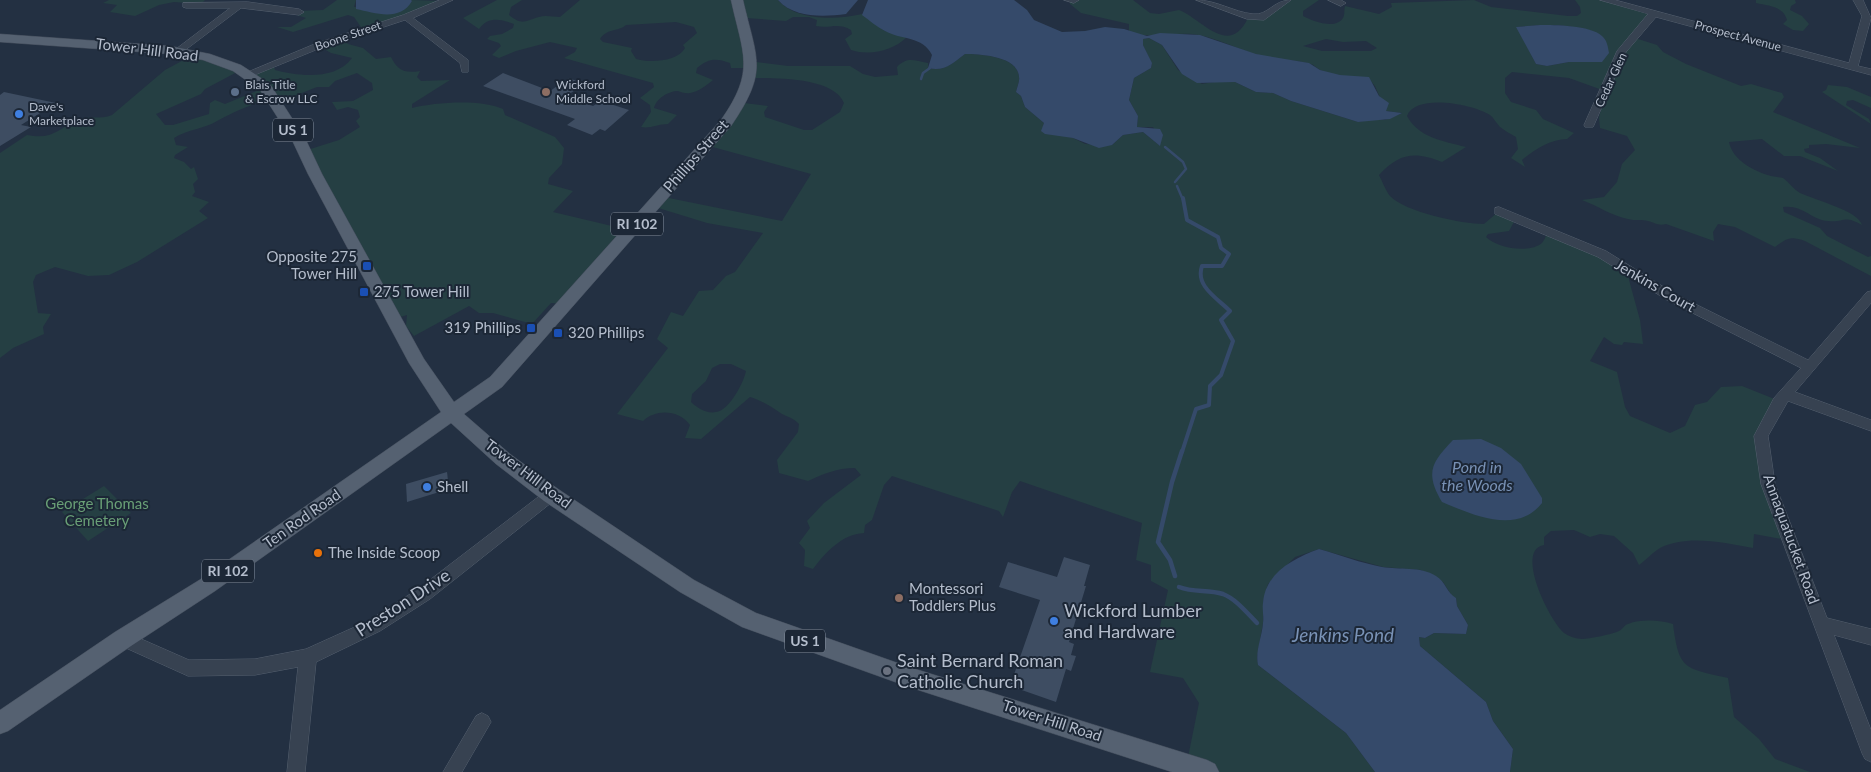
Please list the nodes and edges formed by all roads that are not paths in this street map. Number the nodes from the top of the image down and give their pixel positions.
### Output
1 (445, 0) edge
2 (737, 0) edge
3 (1069, 0) edge
4 (1074, 0) edge
5 (1201, 0) edge
6 (1286, 0) edge
7 (1605, 0) edge
8 (1858, 0) edge
9 (242, 3) edge
10 (186, 5) dead end
11 (299, 12) dead end
12 (1654, 13) junction
13 (1869, 16) edge
14 (406, 17) junction
15 (0, 38) edge
16 (177, 52) junction
17 (1853, 67) junction
18 (465, 70) dead end
19 (1871, 72) edge
20 (248, 74) junction
21 (1589, 125) dead end
22 (1499, 211) dead end
23 (1871, 295) edge
24 (1810, 366) junction
25 (1785, 394) junction
26 (452, 414) junction
27 (1871, 426) edge
28 (550, 495) junction
29 (1823, 624) junction
30 (1871, 638) edge
31 (123, 639) junction
32 (308, 657) junction
33 (482, 722) dead end
34 (0, 723) edge
35 (1871, 753) edge
36 (296, 772) edge
37 (452, 772) edge
38 (1207, 772) edge

1 - 14 street, Boone Street
2 - 26 main road, Phillips Street / RI 102
3 - 4 street
5 - 6 street
7 - 12 street, Prospect Avenue
8 - 13 street
9 - 10 street
9 - 11 street
9 - 16 street
12 - 17 street, Prospect Avenue
12 - 21 street, Cedar Glen
13 - 17 street
14 - 18 street
14 - 20 street, Boone Street
15 - 16 main road, Tower Hill Road / US 1
16 - 20 main road, Tower Hill Road / US 1
17 - 19 street, Prospect Avenue
20 - 26 main road, Tower Hill Road / US 1
22 - 24 street, Jenkins Court
23 - 24 street, Annaquatucket Road
24 - 25 street, Annaquatucket Road
25 - 27 street
25 - 29 street, Annaquatucket Road
26 - 28 main road, Tower Hill Road / US 1
26 - 31 main road, Ten Rod Road / RI 102
28 - 32 street, Preston Drive
28 - 38 main road, Tower Hill Road / US 1
29 - 30 street
29 - 35 street, Annaquatucket Road
31 - 32 street, Preston Drive
31 - 34 main road, Ten Rod Road / RI 102
32 - 36 street
33 - 37 street

